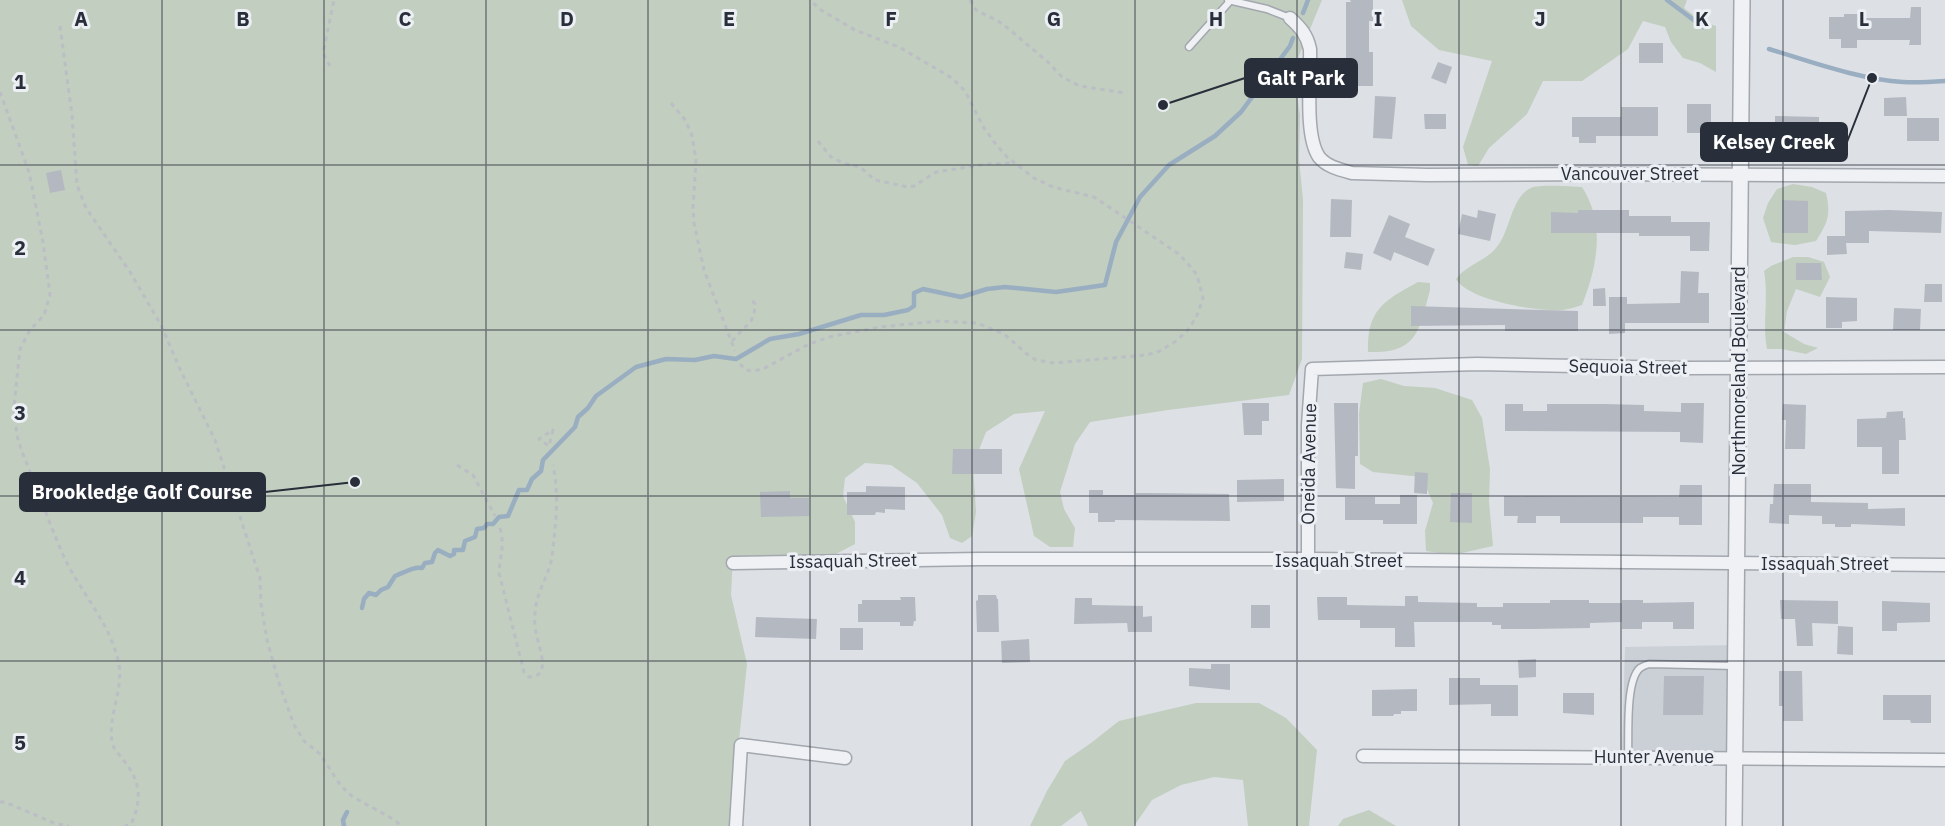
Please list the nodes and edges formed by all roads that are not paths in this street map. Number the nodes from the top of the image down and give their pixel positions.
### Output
1 (1229, 0) edge
2 (1742, 0) edge
3 (1290, 18) joint
4 (1189, 47) dead end
5 (1740, 174) junction
6 (1945, 176) edge
7 (1739, 367) junction
8 (1945, 367) edge
9 (1312, 369) joint
10 (1308, 559) junction
11 (733, 563) dead end
12 (1737, 565) junction
13 (1945, 565) edge
14 (1735, 666) junction
15 (1364, 756) dead end
16 (1628, 757) junction
17 (845, 758) dead end
18 (1734, 758) junction
19 (1945, 760) edge
20 (736, 826) edge
21 (1734, 826) edge

1 - 3 lane
1 - 4 lane
2 - 5 street, Northmoreland Boulevard
3 - 5 street, Vancouver Street
5 - 6 street, Vancouver Street
5 - 7 street, Northmoreland Boulevard
7 - 8 street, Sequoia Street
7 - 9 street, Sequoia Street
7 - 12 street, Northmoreland Boulevard
9 - 10 street, Oneida Avenue
10 - 11 street, Issaquah Street
10 - 12 street, Issaquah Street
12 - 13 street, Issaquah Street
12 - 14 street, Northmoreland Boulevard
14 - 16 lane
14 - 18 street, Northmoreland Boulevard
15 - 16 street, Hunter Avenue
16 - 18 street, Hunter Avenue
17 - 20 street
18 - 19 street, Hunter Avenue
18 - 21 street, Northmoreland Boulevard

